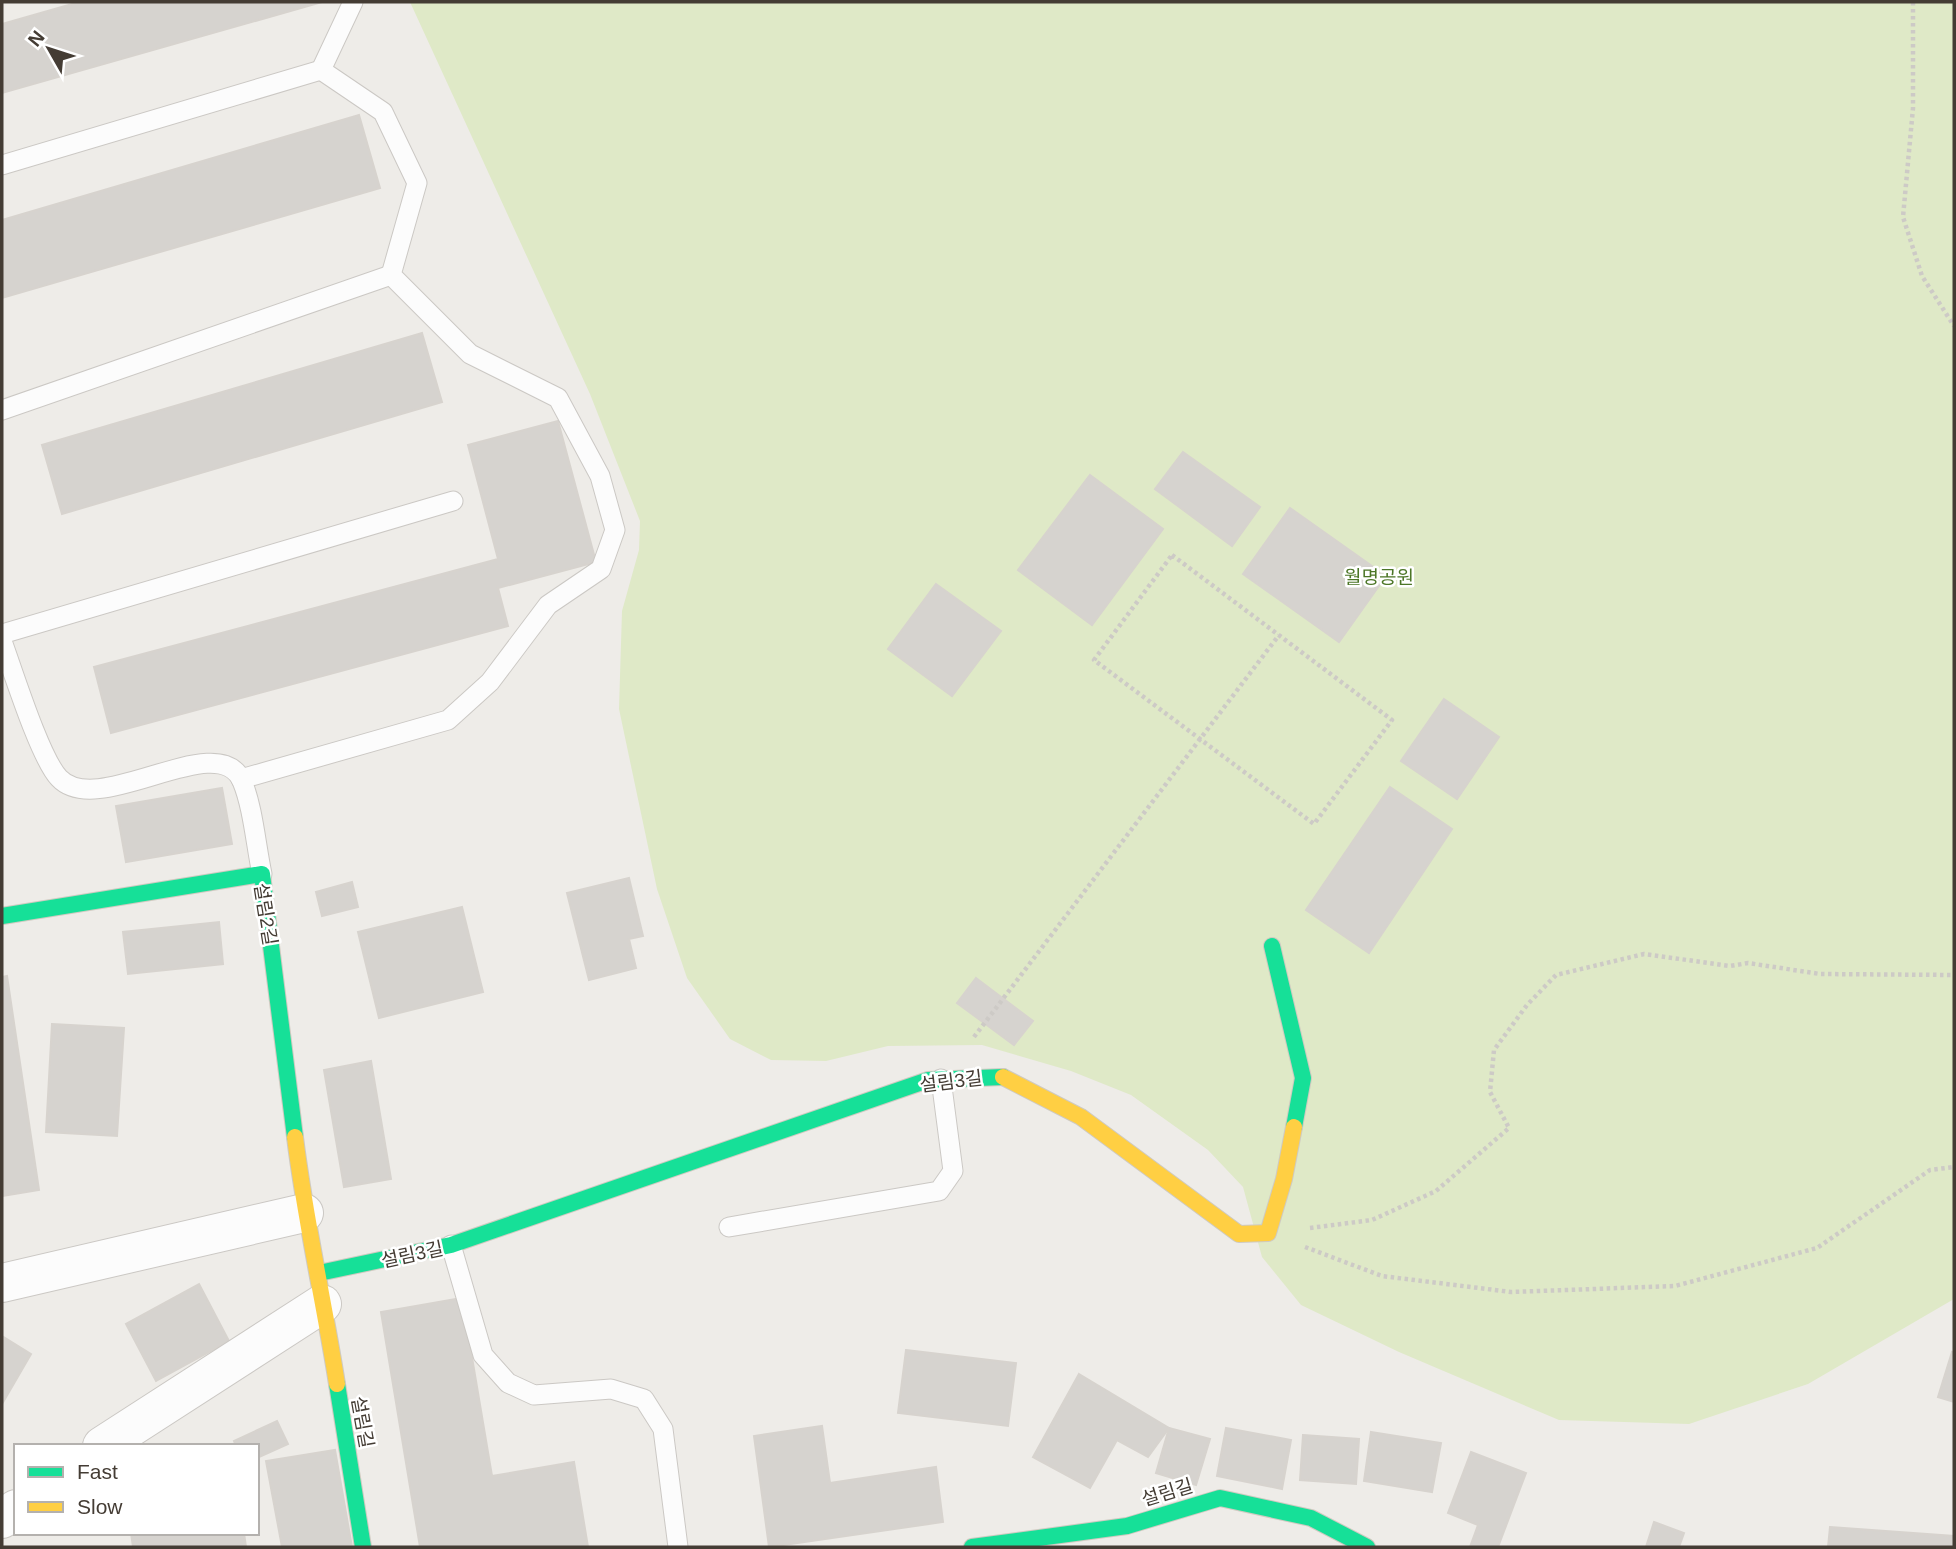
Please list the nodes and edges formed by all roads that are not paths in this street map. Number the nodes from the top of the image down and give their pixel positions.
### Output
1 (353, 2) edge
2 (320, 70) junction
3 (2, 165) edge
4 (391, 275) junction
5 (2, 410) edge
6 (453, 501) dead end
7 (2, 634) edge
8 (2, 641) edge
9 (241, 779) junction
10 (262, 874) junction
11 (2, 916) edge
12 (1272, 946) dead end
13 (941, 1079) junction
14 (304, 1213) junction
15 (729, 1227) dead end
16 (450, 1245) junction
17 (2, 1283) edge
18 (320, 1289) junction
19 (105, 1444) edge
20 (1129, 1536) edge
21 (363, 1547) edge
22 (678, 1547) edge
23 (971, 1547) edge
24 (1367, 1547) edge

1 - 2 lane
2 - 3 lane
2 - 4 lane
4 - 5 lane
4 - 9 lane
6 - 7 lane
8 - 9 lane
9 - 10 lane
10 - 11 street, 설림2길
10 - 14 street, 설림2길
12 - 13 street, 설림3길
13 - 15 lane
13 - 16 street, 설림3길
14 - 17 street
14 - 18 street, 설림2길
16 - 18 street, 설림3길
16 - 22 lane
18 - 19 street, 설림3길
18 - 21 street, 설림길
20 - 23 street, 설림길
20 - 24 street, 설림길

